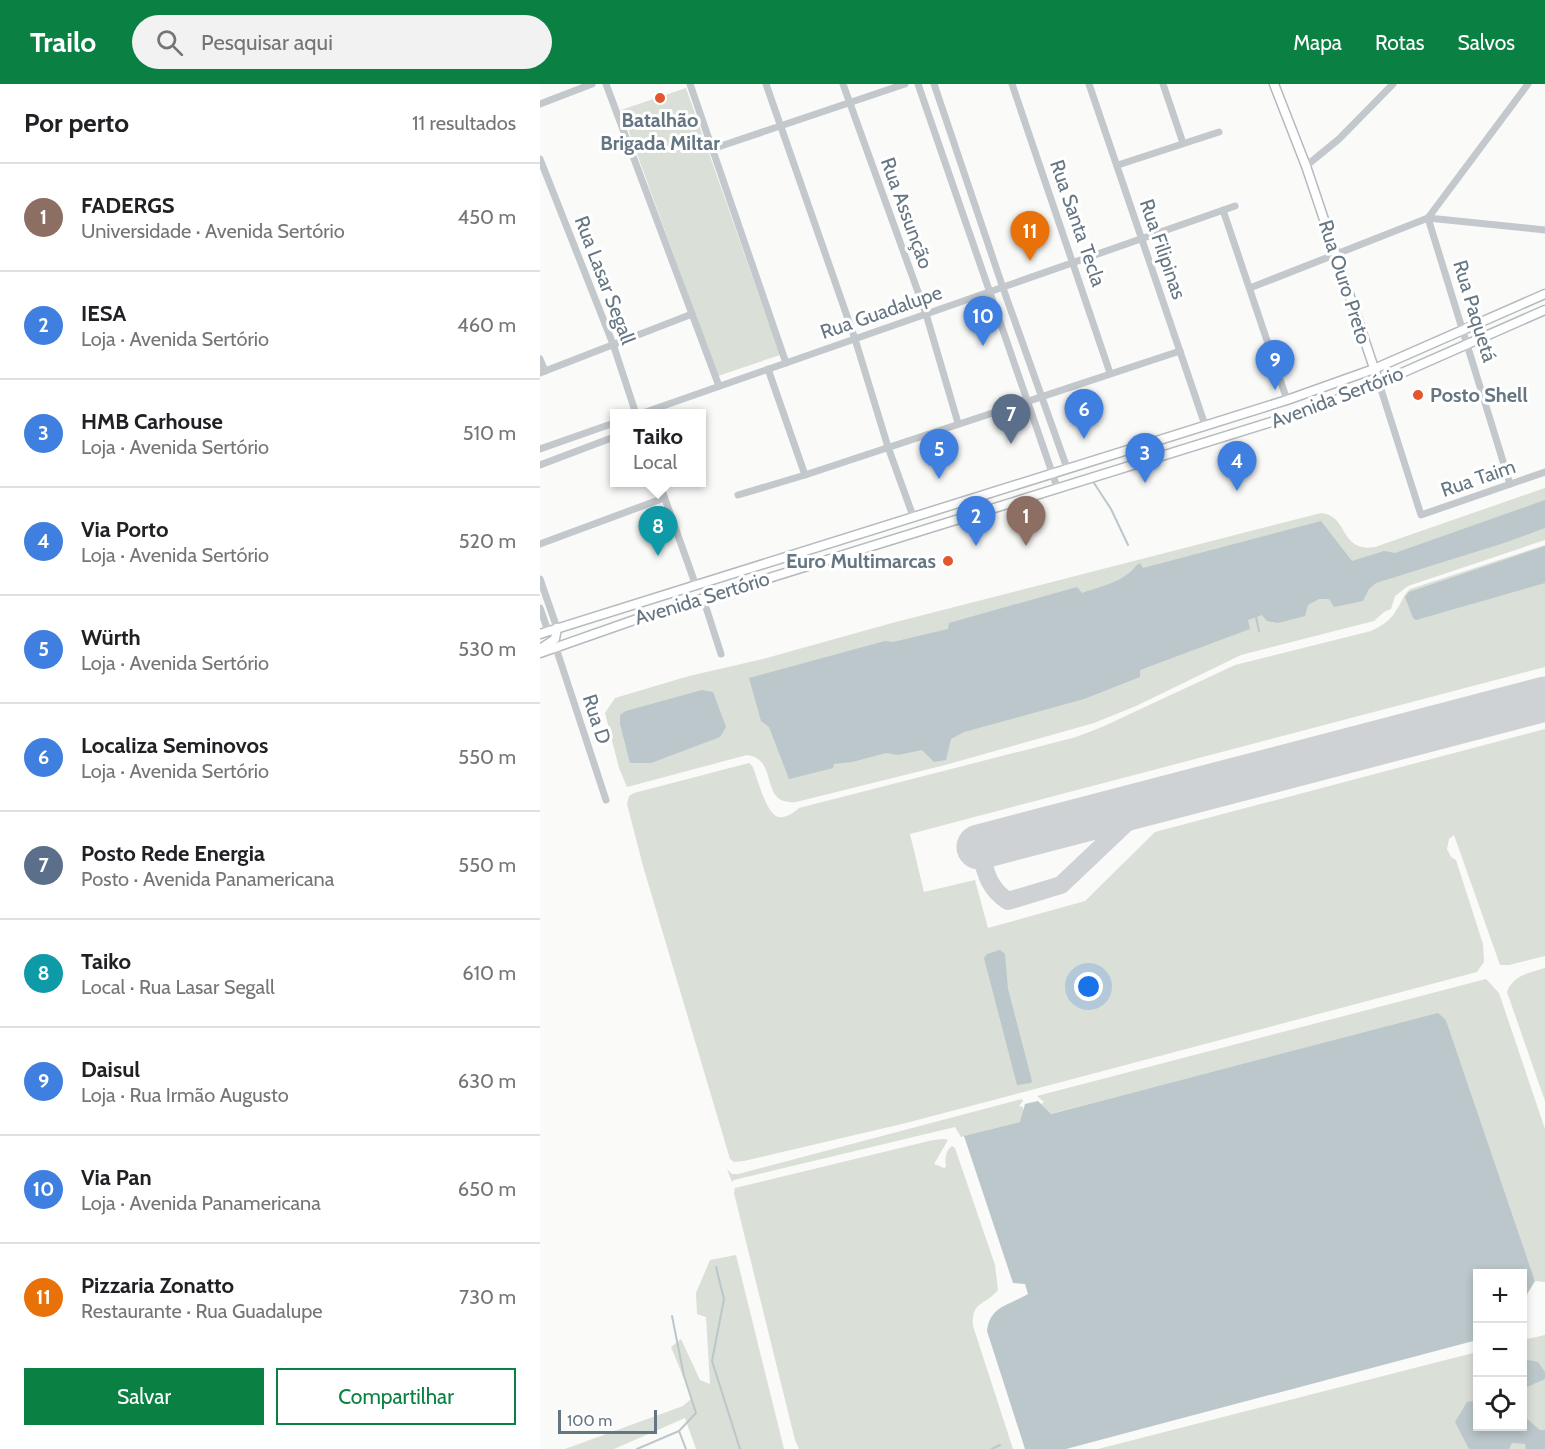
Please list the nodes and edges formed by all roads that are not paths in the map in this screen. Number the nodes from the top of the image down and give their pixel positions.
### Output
1 (592, 84) edge
2 (606, 84) edge
3 (690, 84) edge
4 (766, 84) edge
5 (843, 84) edge
6 (905, 84) edge
7 (934, 84) edge
8 (1012, 84) edge
9 (1089, 84) edge
10 (1163, 84) edge
11 (1274, 84) edge
12 (1393, 84) edge
13 (1527, 84) edge
14 (919, 86) edge
15 (850, 103) junction
16 (540, 104) edge
17 (781, 126) junction
18 (1219, 132) dead end
19 (1183, 143) junction
20 (712, 149) junction
21 (540, 159) edge
22 (1118, 165) junction
23 (1306, 166) junction
24 (1235, 206) dead end
25 (1224, 210) junction
26 (1428, 218) junction
27 (1545, 230) edge
28 (1143, 239) junction
29 (1336, 254) junction
30 (1075, 263) junction
31 (1003, 288) junction
32 (1250, 288) junction
33 (990, 292) junction
34 (1545, 294) edge
35 (1545, 310) edge
36 (692, 314) junction
37 (926, 314) junction
38 (1463, 331) junction
39 (855, 339) junction
40 (613, 344) junction
41 (1468, 344) junction
42 (1180, 351) junction
43 (540, 359) edge
44 (786, 363) junction
45 (768, 369) junction
46 (1374, 369) junction
47 (542, 372) edge
48 (1110, 373) junction
49 (1379, 384) junction
50 (719, 386) junction
51 (1040, 396) junction
52 (1027, 400) junction
53 (1287, 400) junction
54 (636, 409) edge
55 (652, 409) edge
56 (958, 423) junction
57 (610, 425) edge
58 (1205, 425) junction
59 (570, 439) junction
60 (610, 439) edge
61 (888, 447) junction
62 (540, 449) edge
63 (574, 451) junction
64 (540, 465) edge
65 (1066, 468) junction
66 (1545, 472) edge
67 (1052, 473) junction
68 (805, 475) junction
69 (1510, 484) junction
70 (660, 487) edge
71 (1057, 487) junction
72 (738, 495) dead end
73 (664, 498) junction
74 (1421, 515) joint
75 (913, 516) junction
76 (540, 544) edge
77 (540, 579) edge
78 (696, 586) junction
79 (703, 598) junction
80 (540, 608) edge
81 (557, 628) junction
82 (544, 632) edge
83 (556, 648) junction
84 (540, 651) edge
85 (721, 654) dead end
86 (606, 800) dead end

1 - 16 street
2 - 36 street
3 - 20 street
4 - 17 street
5 - 15 street, Rua Assunção
6 - 15 street
7 - 14 street
7 - 31 street
8 - 30 street, Rua Santa Tecla
9 - 22 street, Rua Filipinas
10 - 19 street
11 - 23 main road, Rua Ouro Preto
12 - 23 street
13 - 26 street
14 - 33 street
15 - 17 street
15 - 37 street, Rua Assunção
17 - 20 street
17 - 39 street
18 - 19 street
19 - 22 street
20 - 44 street
21 - 40 street, Rua Lasar Segall
22 - 28 street, Rua Filipinas
23 - 29 main road, Rua Ouro Preto
24 - 25 street, Rua Guadalupe
25 - 28 street, Rua Guadalupe
25 - 32 street
26 - 27 street
26 - 29 street
26 - 38 street, Rua Paquetá
28 - 30 street, Rua Guadalupe
28 - 42 street, Rua Filipinas
29 - 32 street
29 - 46 main road, Rua Ouro Preto
30 - 31 street, Rua Guadalupe
30 - 48 street, Rua Santa Tecla
31 - 33 street, Rua Guadalupe
31 - 51 street
32 - 53 street
33 - 37 street, Rua Guadalupe
33 - 52 street
34 - 38 main road, Avenida Sertório
35 - 41 main road, Avenida Sertório
36 - 40 street
36 - 50 street
37 - 39 street, Rua Guadalupe
37 - 56 street, Rua Assunção
38 - 41 street, Rua Paquetá
38 - 46 main road, Avenida Sertório
39 - 44 street, Rua Guadalupe
39 - 61 street
40 - 47 street
40 - 54 street, Rua Lasar Segall
41 - 49 main road, Avenida Sertório
41 - 69 street, Rua Paquetá
42 - 48 street
42 - 58 street, Rua Filipinas
43 - 47 street
44 - 45 street, Rua Guadalupe
45 - 50 street, Rua Guadalupe
45 - 68 street
46 - 49 main road, Rua Ouro Preto
46 - 53 main road, Avenida Sertório
48 - 51 street
49 - 71 main road, Avenida Sertório
49 - 74 street, Rua Ouro Preto
50 - 55 street, Rua Guadalupe
51 - 52 street
51 - 65 street
52 - 56 street
52 - 67 street
53 - 58 main road, Avenida Sertório
56 - 61 street
57 - 59 street
58 - 65 main road, Avenida Sertório
59 - 62 street
59 - 63 street
60 - 63 street
61 - 68 street
61 - 75 street
63 - 64 street
65 - 67 main road, Avenida Sertório
66 - 69 street, Rua Taim
67 - 71 street
67 - 75 main road, Avenida Sertório
68 - 72 street
69 - 74 street, Rua Taim
70 - 73 street
71 - 79 main road, Avenida Sertório
73 - 76 street
73 - 78 street
75 - 78 main road, Avenida Sertório
77 - 81 street
78 - 81 main road, Avenida Sertório
79 - 83 main road, Avenida Sertório
79 - 85 street
80 - 82 street
81 - 82 main road, Avenida Sertório
81 - 84 main road
83 - 84 main road, Avenida Sertório
83 - 86 street, Rua D

